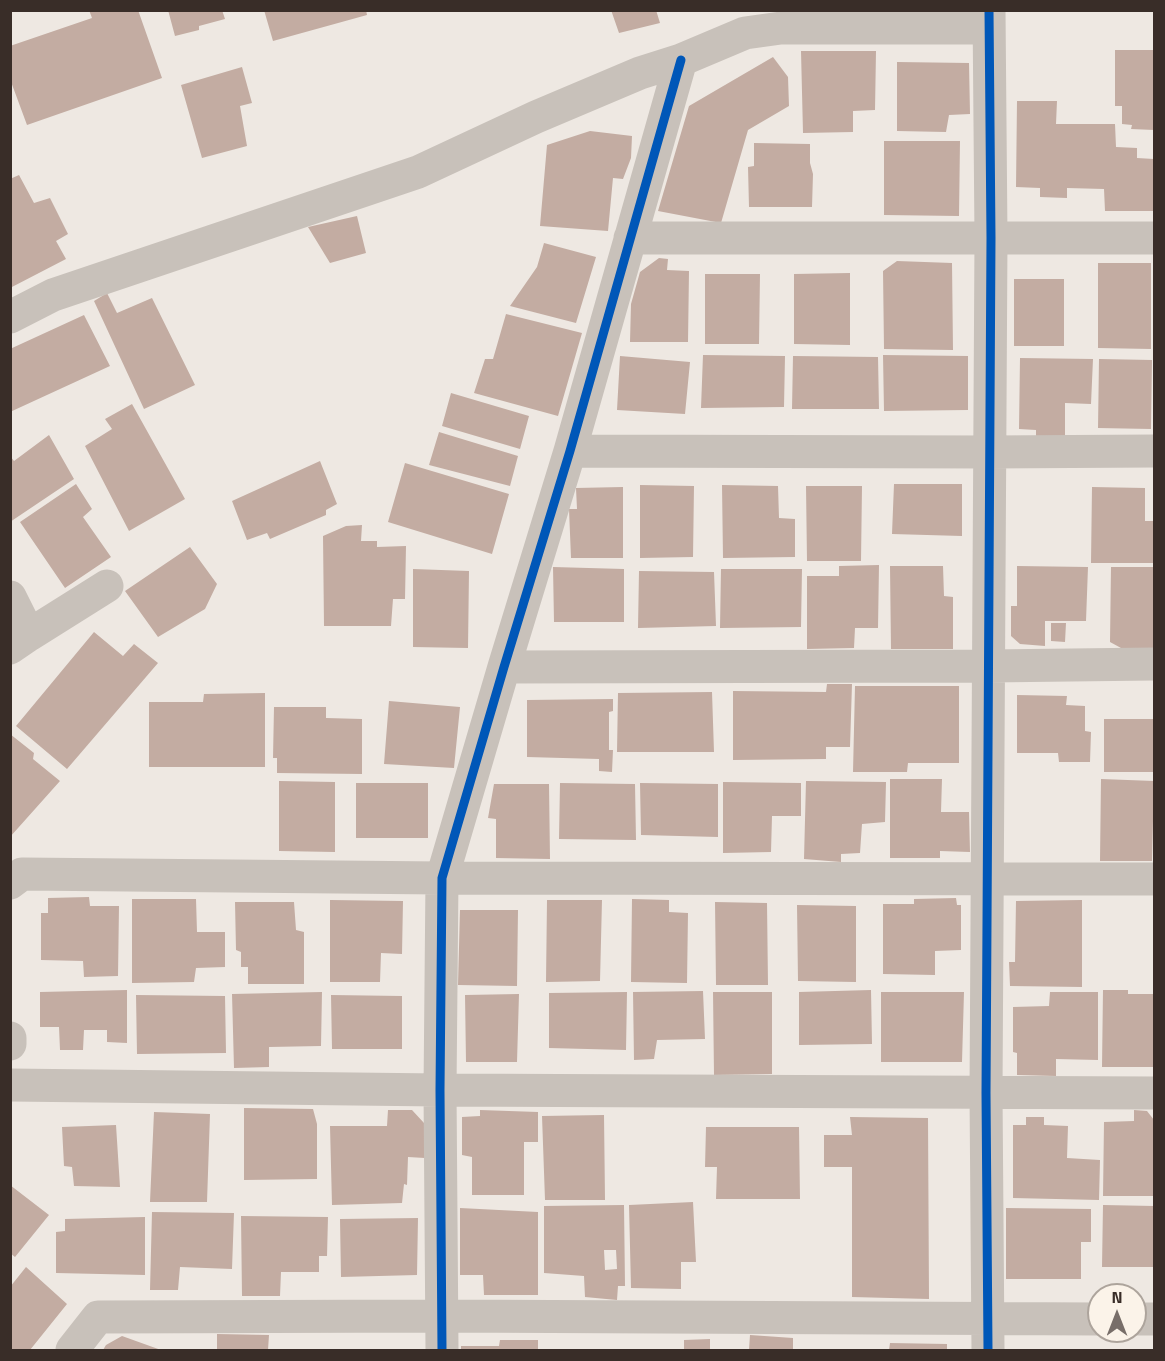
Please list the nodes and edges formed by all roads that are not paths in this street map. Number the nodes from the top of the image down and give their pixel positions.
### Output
1 (989, 19) edge
2 (681, 60) junction
3 (630, 238) junction
4 (991, 238) junction
5 (1155, 238) edge
6 (10, 316) edge
7 (1155, 451) edge
8 (570, 452) junction
9 (989, 452) junction
10 (107, 586) dead end
11 (10, 597) edge
12 (20, 642) edge
13 (1155, 664) edge
14 (989, 666) junction
15 (504, 667) junction
16 (442, 878) junction
17 (987, 879) junction
18 (1155, 879) edge
19 (10, 883) edge
20 (10, 1038) edge
21 (10, 1044) edge
22 (10, 1084) edge
23 (440, 1090) junction
24 (986, 1092) junction
25 (1155, 1093) edge
26 (442, 1316) junction
27 (1087, 1321) edge
28 (988, 1335) edge
29 (72, 1350) edge
30 (442, 1350) edge

1 - 2 street
1 - 4 street
2 - 3 street
2 - 6 street
3 - 4 street
3 - 8 street
4 - 5 street
4 - 9 street
7 - 9 street
8 - 9 street
8 - 15 street
9 - 14 street
10 - 12 street
11 - 12 street
13 - 14 street
14 - 15 street
14 - 17 street
15 - 16 street
16 - 17 street
16 - 19 street
16 - 23 street
17 - 18 street
17 - 24 street
20 - 21 street
22 - 23 street
23 - 24 street
23 - 26 street
24 - 25 street
24 - 28 street
26 - 28 street
26 - 29 street
26 - 30 street
27 - 28 street

